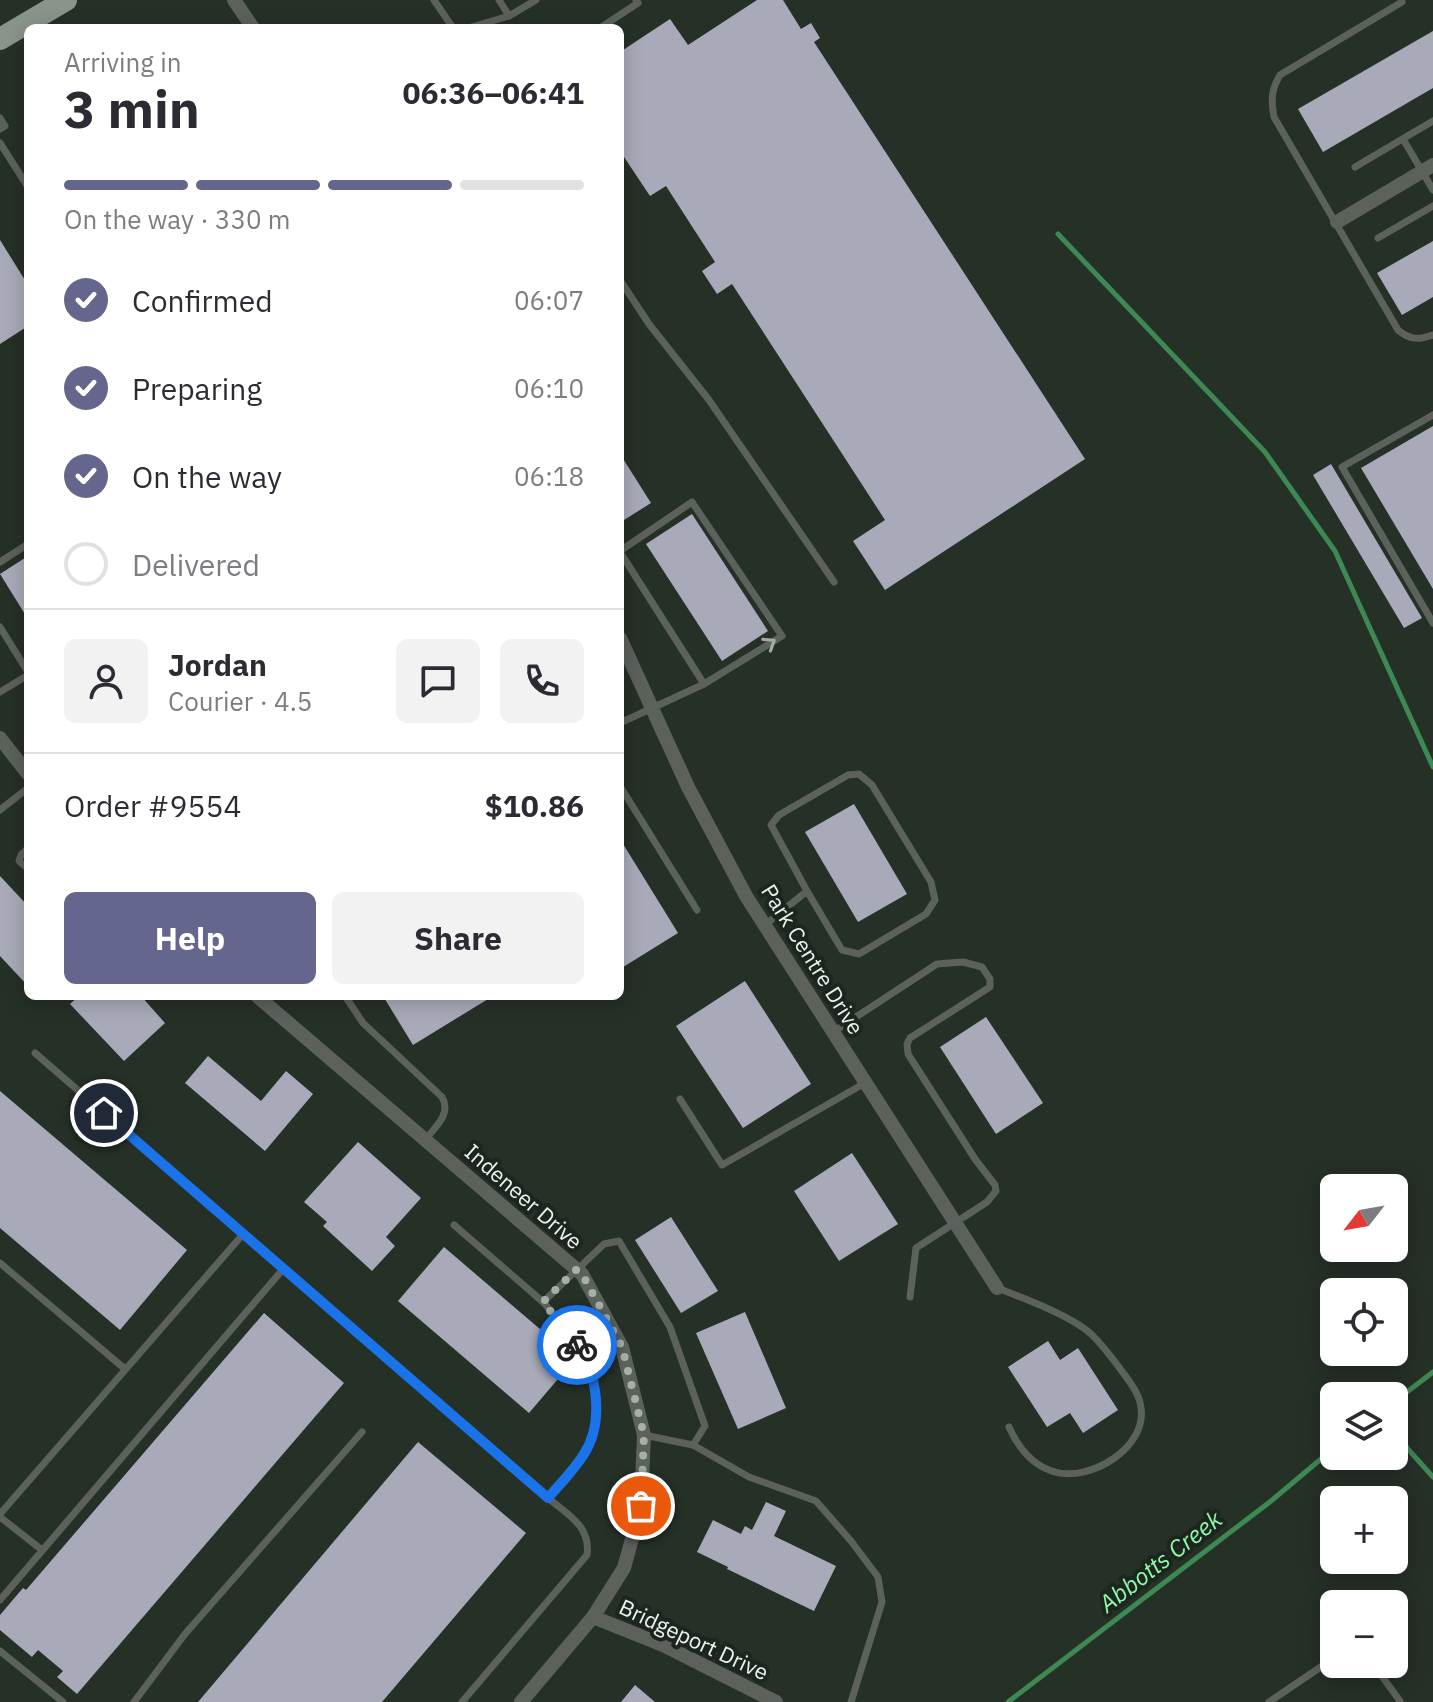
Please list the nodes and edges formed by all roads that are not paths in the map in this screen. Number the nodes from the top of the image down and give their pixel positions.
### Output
1 (66, 0) edge
2 (234, 0) edge
3 (434, 0) edge
4 (499, 0) edge
5 (536, 0) edge
6 (636, 0) edge
7 (1402, 2) edge
8 (509, 16) junction
9 (25, 24) edge
10 (250, 24) edge
11 (450, 24) edge
12 (482, 24) edge
13 (606, 24) edge
14 (24, 25) edge
15 (0, 39) edge
16 (0, 118) edge
17 (1433, 121) edge
18 (0, 129) edge
19 (1403, 139) junction
20 (0, 143) edge
21 (1355, 167) dead end
22 (1428, 168) edge
23 (24, 181) edge
24 (1433, 190) edge
25 (1433, 206) edge
26 (1337, 222) junction
27 (1378, 238) dead end
28 (624, 286) edge
29 (1433, 335) edge
30 (1433, 415) edge
31 (24, 547) edge
32 (624, 548) edge
33 (624, 557) edge
34 (0, 562) edge
35 (834, 582) dead end
36 (1433, 623) edge
37 (0, 627) edge
38 (624, 646) edge
39 (24, 667) edge
40 (24, 677) edge
41 (704, 684) junction
42 (0, 692) edge
43 (654, 709) junction
44 (624, 721) edge
45 (0, 738) edge
46 (24, 769) edge
47 (24, 791) edge
48 (624, 792) edge
49 (0, 810) edge
50 (807, 891) junction
51 (697, 910) dead end
52 (765, 925) junction
53 (262, 1000) edge
54 (348, 1000) edge
55 (833, 1032) junction
56 (35, 1053) dead end
57 (865, 1083) junction
58 (680, 1099) dead end
59 (425, 1140) junction
60 (955, 1223) junction
61 (454, 1225) dead end
62 (244, 1233) junction
63 (0, 1263) edge
64 (284, 1268) junction
65 (576, 1270) junction
66 (997, 1288) joint
67 (910, 1297) dead end
68 (543, 1302) junction
69 (125, 1369) junction
70 (1009, 1427) dead end
71 (362, 1432) dead end
72 (644, 1435) junction
73 (693, 1445) junction
74 (548, 1498) junction
75 (0, 1515) edge
76 (42, 1550) junction
77 (0, 1600) edge
78 (593, 1617) junction
79 (0, 1651) edge
80 (1320, 1667) edge
81 (1383, 1678) edge
82 (1400, 1701) edge
83 (63, 1702) edge
84 (134, 1702) edge
85 (462, 1702) edge
86 (521, 1702) edge
87 (776, 1702) edge
88 (851, 1702) edge
89 (1269, 1702) edge

1 - 9 main road
2 - 10 street
3 - 11 lane
4 - 8 lane
5 - 8 lane
6 - 13 lane
7 - 26 lane
8 - 12 lane
14 - 15 main road
16 - 18 lane
17 - 19 lane
19 - 21 lane
19 - 22 lane
20 - 23 lane
22 - 24 lane
22 - 26 street
25 - 27 lane
26 - 29 lane
28 - 35 lane
30 - 36 lane
31 - 34 lane
41 -> 32 lane
33 - 41 lane
37 - 39 lane
38 - 43 street, Park Centre Drive
40 - 42 lane
41 - 43 lane
43 - 44 lane
43 - 52 street, Park Centre Drive
45 - 46 street
47 - 49 lane
48 - 51 lane
50 - 50 lane
50 - 52 lane
52 - 55 street, Park Centre Drive
53 - 59 street, Indeneer Drive
54 - 59 lane
55 - 57 street, Park Centre Drive
55 - 60 lane
56 - 62 lane
57 - 58 lane
57 - 60 street, Park Centre Drive
59 - 65 street, Indeneer Drive
60 - 66 street, Park Centre Drive
60 - 67 lane
61 - 68 lane
62 - 64 lane
62 - 69 lane
63 - 69 lane
64 - 74 lane
64 - 76 lane
65 - 68 lane
65 - 72 street, Indeneer Drive
65 - 73 lane
66 - 70 lane
68 - 74 lane
69 - 75 lane
71 - 84 lane
72 - 73 lane
72 - 78 street, Indeneer Drive
73 - 88 lane
74 - 85 lane
75 - 76 lane
76 - 77 lane
78 - 86 street, Indeneer Drive
78 - 87 street, Bridgeport Drive
79 - 83 lane
80 - 89 lane
81 - 82 lane

